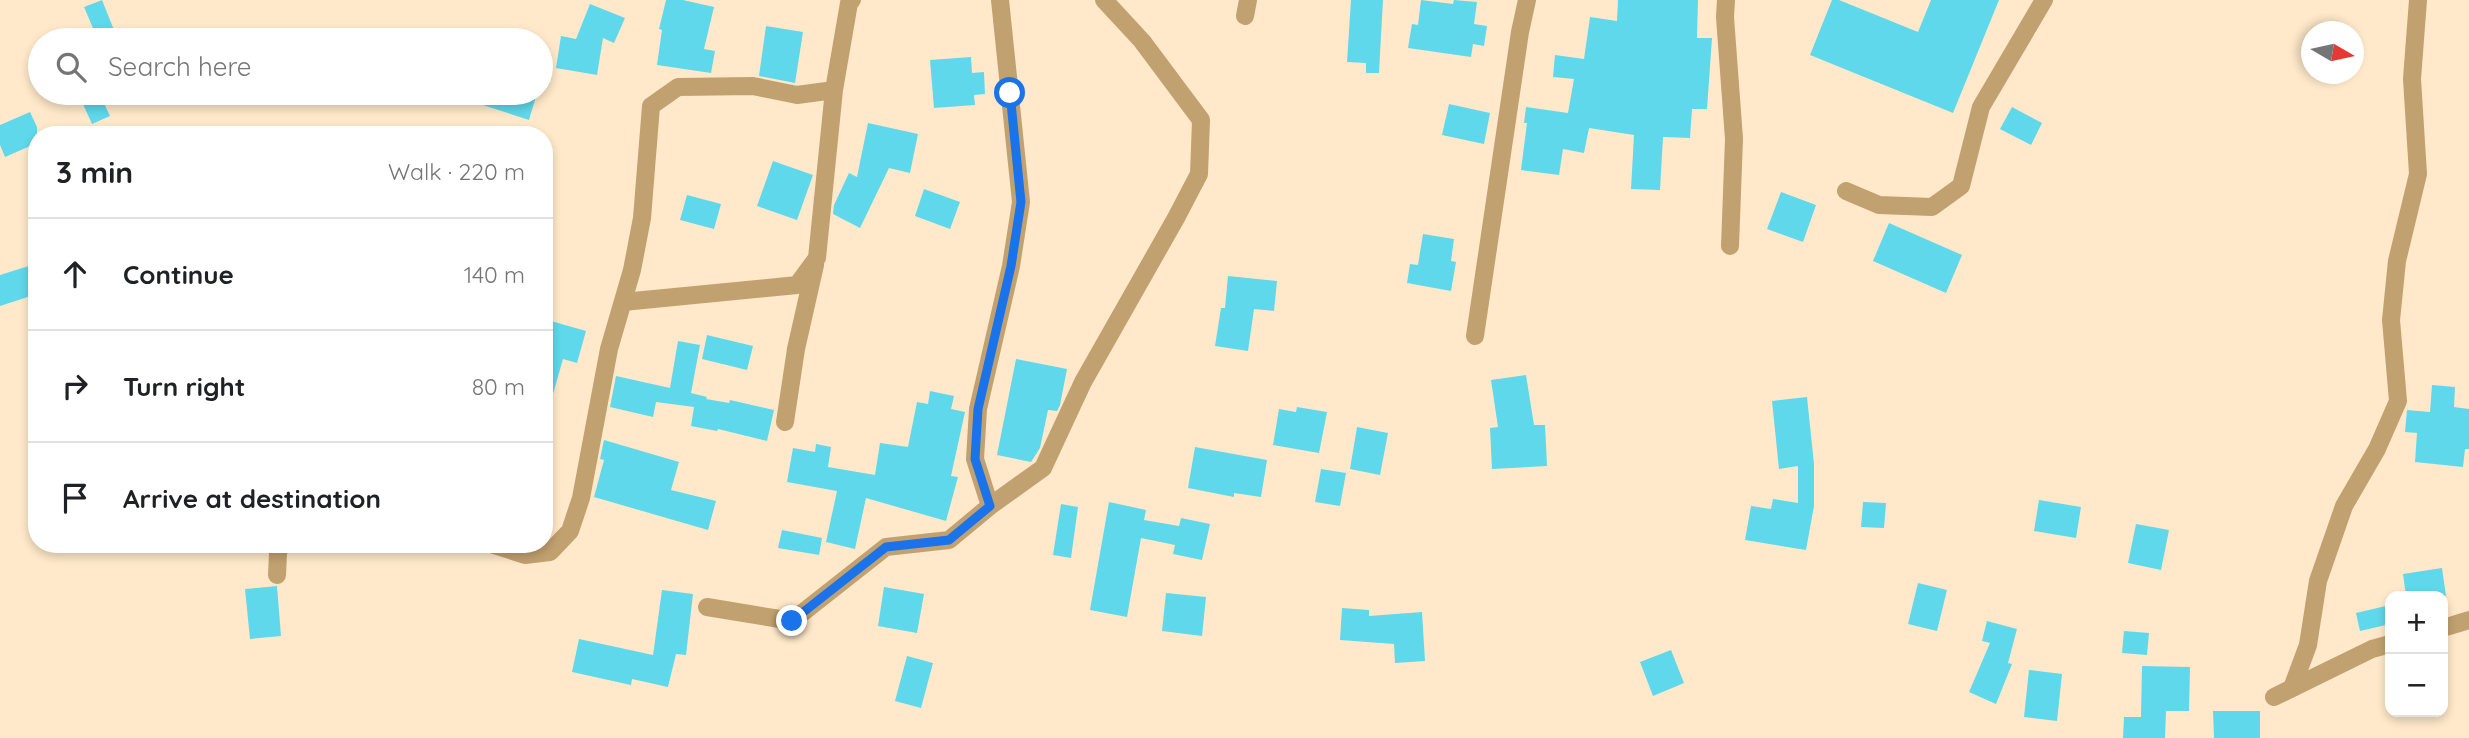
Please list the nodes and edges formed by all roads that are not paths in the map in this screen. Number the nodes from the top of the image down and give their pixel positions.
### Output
1 (852, 0) edge
2 (1000, 0) edge
3 (1104, 0) edge
4 (1527, 0) edge
5 (1726, 0) edge
6 (2044, 0) edge
7 (2418, 0) edge
8 (834, 90) junction
9 (1846, 191) dead end
10 (1730, 246) dead end
11 (817, 258) junction
12 (623, 302) junction
13 (1475, 336) dead end
14 (785, 422) dead end
15 (990, 506) junction
16 (553, 549) edge
17 (278, 553) edge
18 (519, 553) edge
19 (542, 553) edge
20 (277, 575) dead end
21 (707, 607) dead end
22 (2469, 620) edge
23 (2448, 626) edge
24 (2385, 645) edge
25 (2292, 688) junction
26 (2274, 697) dead end

1 - 8 street
2 - 15 street
3 - 15 street
4 - 13 street
5 - 10 street
6 - 9 street
7 - 25 street
8 - 11 street
8 - 12 street
11 - 12 street
11 - 14 street
12 - 16 street
15 - 21 street
17 - 20 street
18 - 19 street
22 - 23 street
24 - 25 street
25 - 26 street

